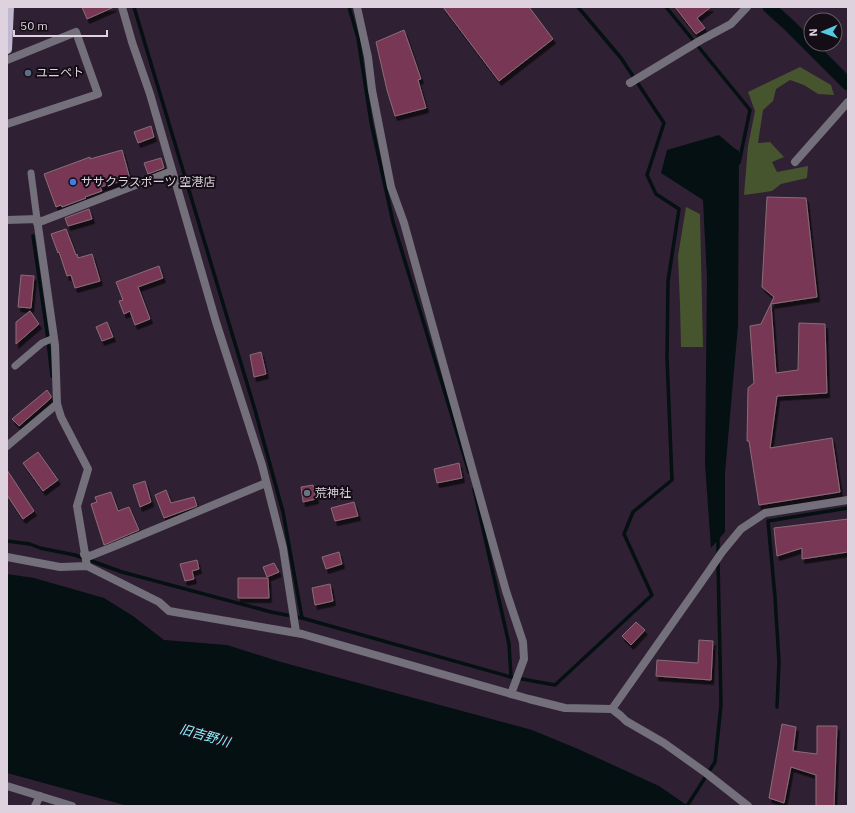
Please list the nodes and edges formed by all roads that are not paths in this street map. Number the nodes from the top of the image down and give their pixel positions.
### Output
1 (9, 7) edge
2 (122, 7) edge
3 (357, 7) edge
4 (747, 7) edge
5 (7, 49) edge
6 (7, 60) edge
7 (630, 83) dead end
8 (848, 102) edge
9 (7, 124) edge
10 (795, 162) dead end
11 (172, 171) junction
12 (32, 173) dead end
13 (7, 220) edge
14 (37, 221) junction
15 (54, 338) junction
16 (15, 366) dead end
17 (57, 404) junction
18 (7, 446) edge
19 (266, 483) junction
20 (848, 500) edge
21 (84, 554) junction
22 (7, 557) edge
23 (86, 566) junction
24 (296, 632) junction
25 (511, 694) junction
26 (612, 709) junction
27 (7, 786) edge
28 (40, 796) junction
29 (35, 806) edge
30 (72, 806) edge
31 (748, 806) edge

1 - 5 main road
2 - 11 street
3 - 25 street
4 - 7 street
6 - 9 street
8 - 10 street
11 - 14 street
11 - 19 street
12 - 14 lane
13 - 14 street
14 - 15 street
15 - 16 lane
15 - 17 street
17 - 18 street
17 - 21 street
19 - 21 street
19 - 24 street
20 - 26 street
21 - 23 street
22 - 23 street
23 - 24 street
24 - 25 street
25 - 26 street
26 - 31 street
27 - 28 street
28 - 29 street
28 - 30 street

